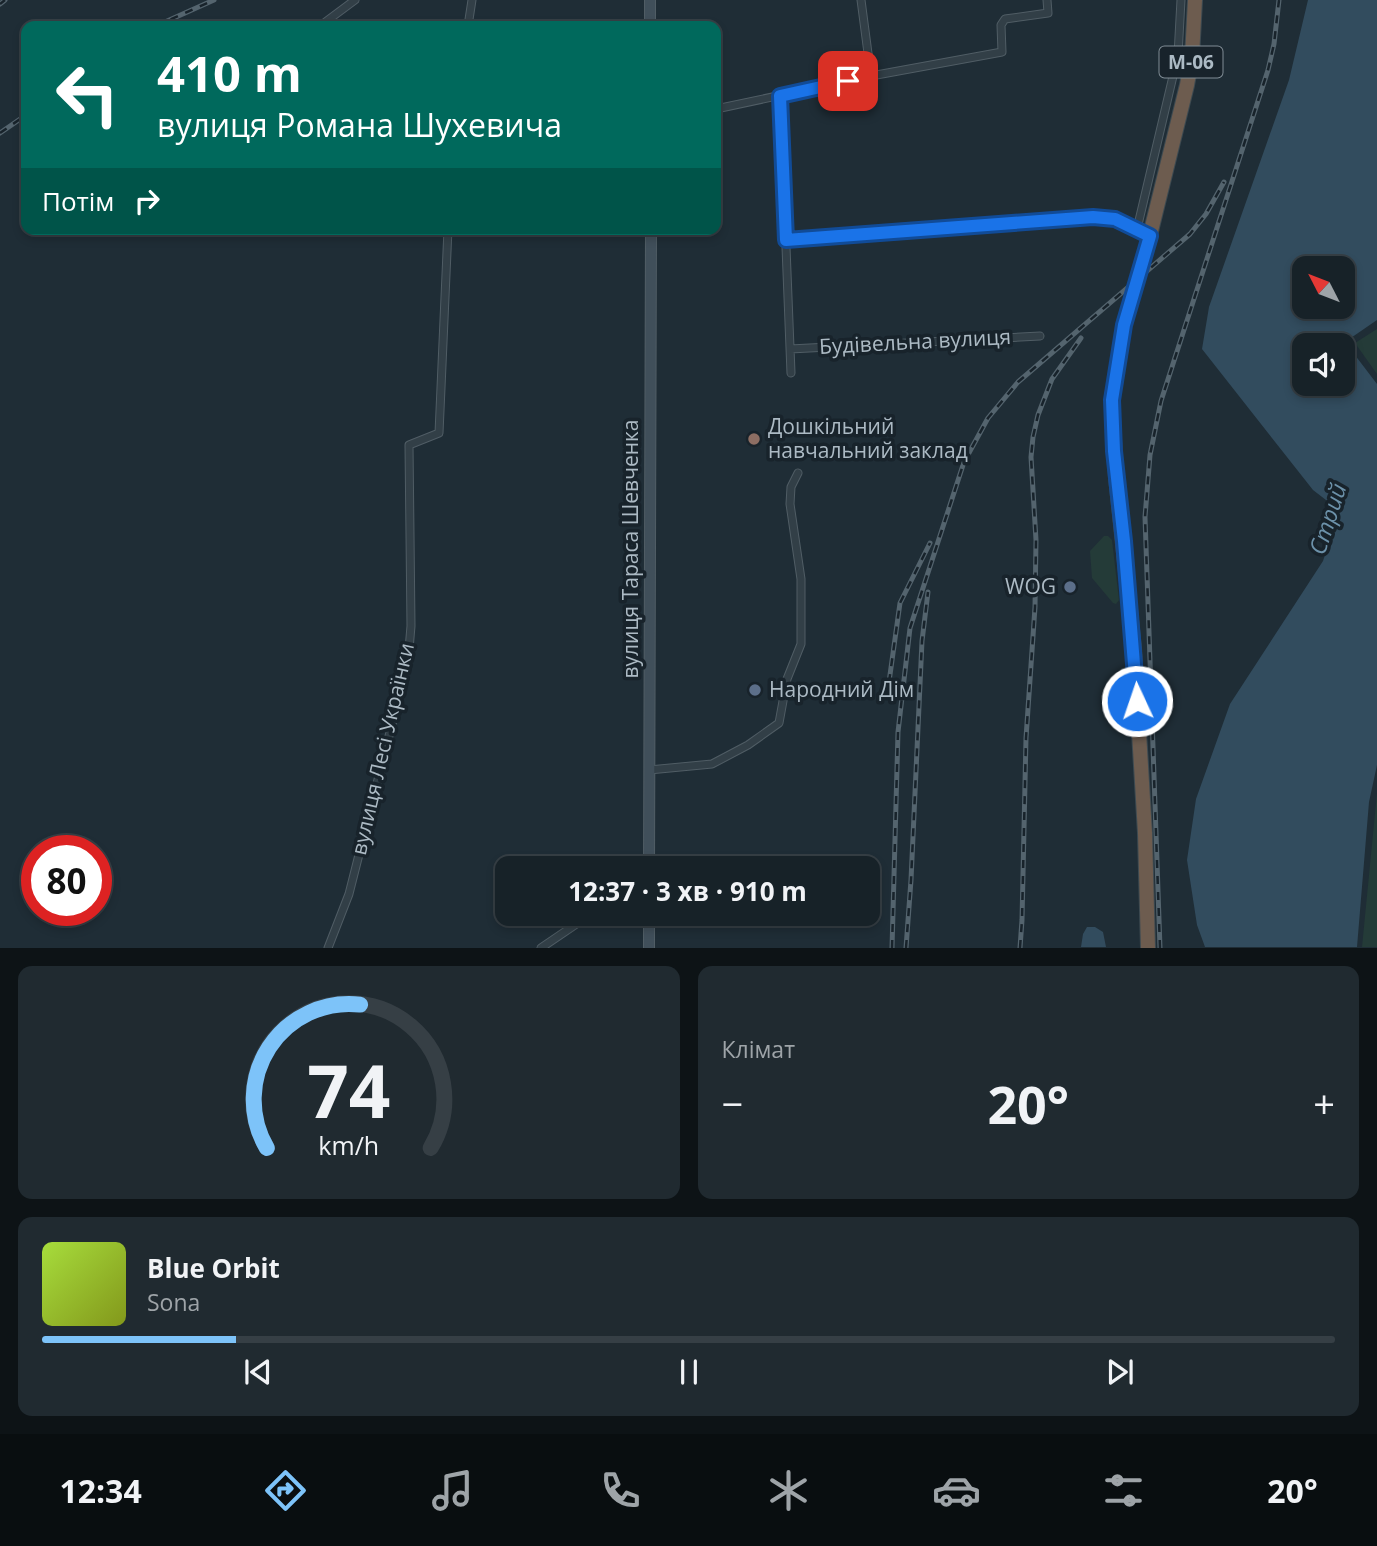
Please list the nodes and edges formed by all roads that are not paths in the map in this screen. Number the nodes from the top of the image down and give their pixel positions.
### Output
1 (355, 0) edge
2 (472, 0) edge
3 (650, 0) edge
4 (861, 0) edge
5 (1047, 0) edge
6 (1181, 0) edge
7 (1195, 0) edge
8 (327, 21) edge
9 (469, 21) edge
10 (650, 21) edge
11 (871, 76) junction
12 (780, 96) junction
13 (721, 109) edge
14 (1143, 232) junction
15 (448, 235) edge
16 (651, 235) edge
17 (786, 240) junction
18 (1040, 337) dead end
19 (790, 349) junction
20 (791, 373) dead end
21 (798, 473) dead end
22 (649, 770) junction
23 (649, 856) edge
24 (573, 926) edge
25 (649, 926) edge
26 (328, 947) edge
27 (541, 947) edge
28 (649, 947) edge
29 (1147, 947) edge

1 - 8 street
2 - 9 street
3 - 10 street
4 - 11 street
5 - 11 street
6 - 14 street
7 - 14 highway, М-06
11 - 12 street
12 - 13 street
12 - 17 street
14 - 17 street
14 - 29 highway, М-06
15 - 26 street, вулиця Лесі Українки
16 - 22 street, вулиця Тараса Шевченка
17 - 19 street
18 - 19 street, Будівельна вулиця
19 - 20 street
21 - 22 street
22 - 23 street, вулиця Тараса Шевченка
24 - 27 street
25 - 28 street

